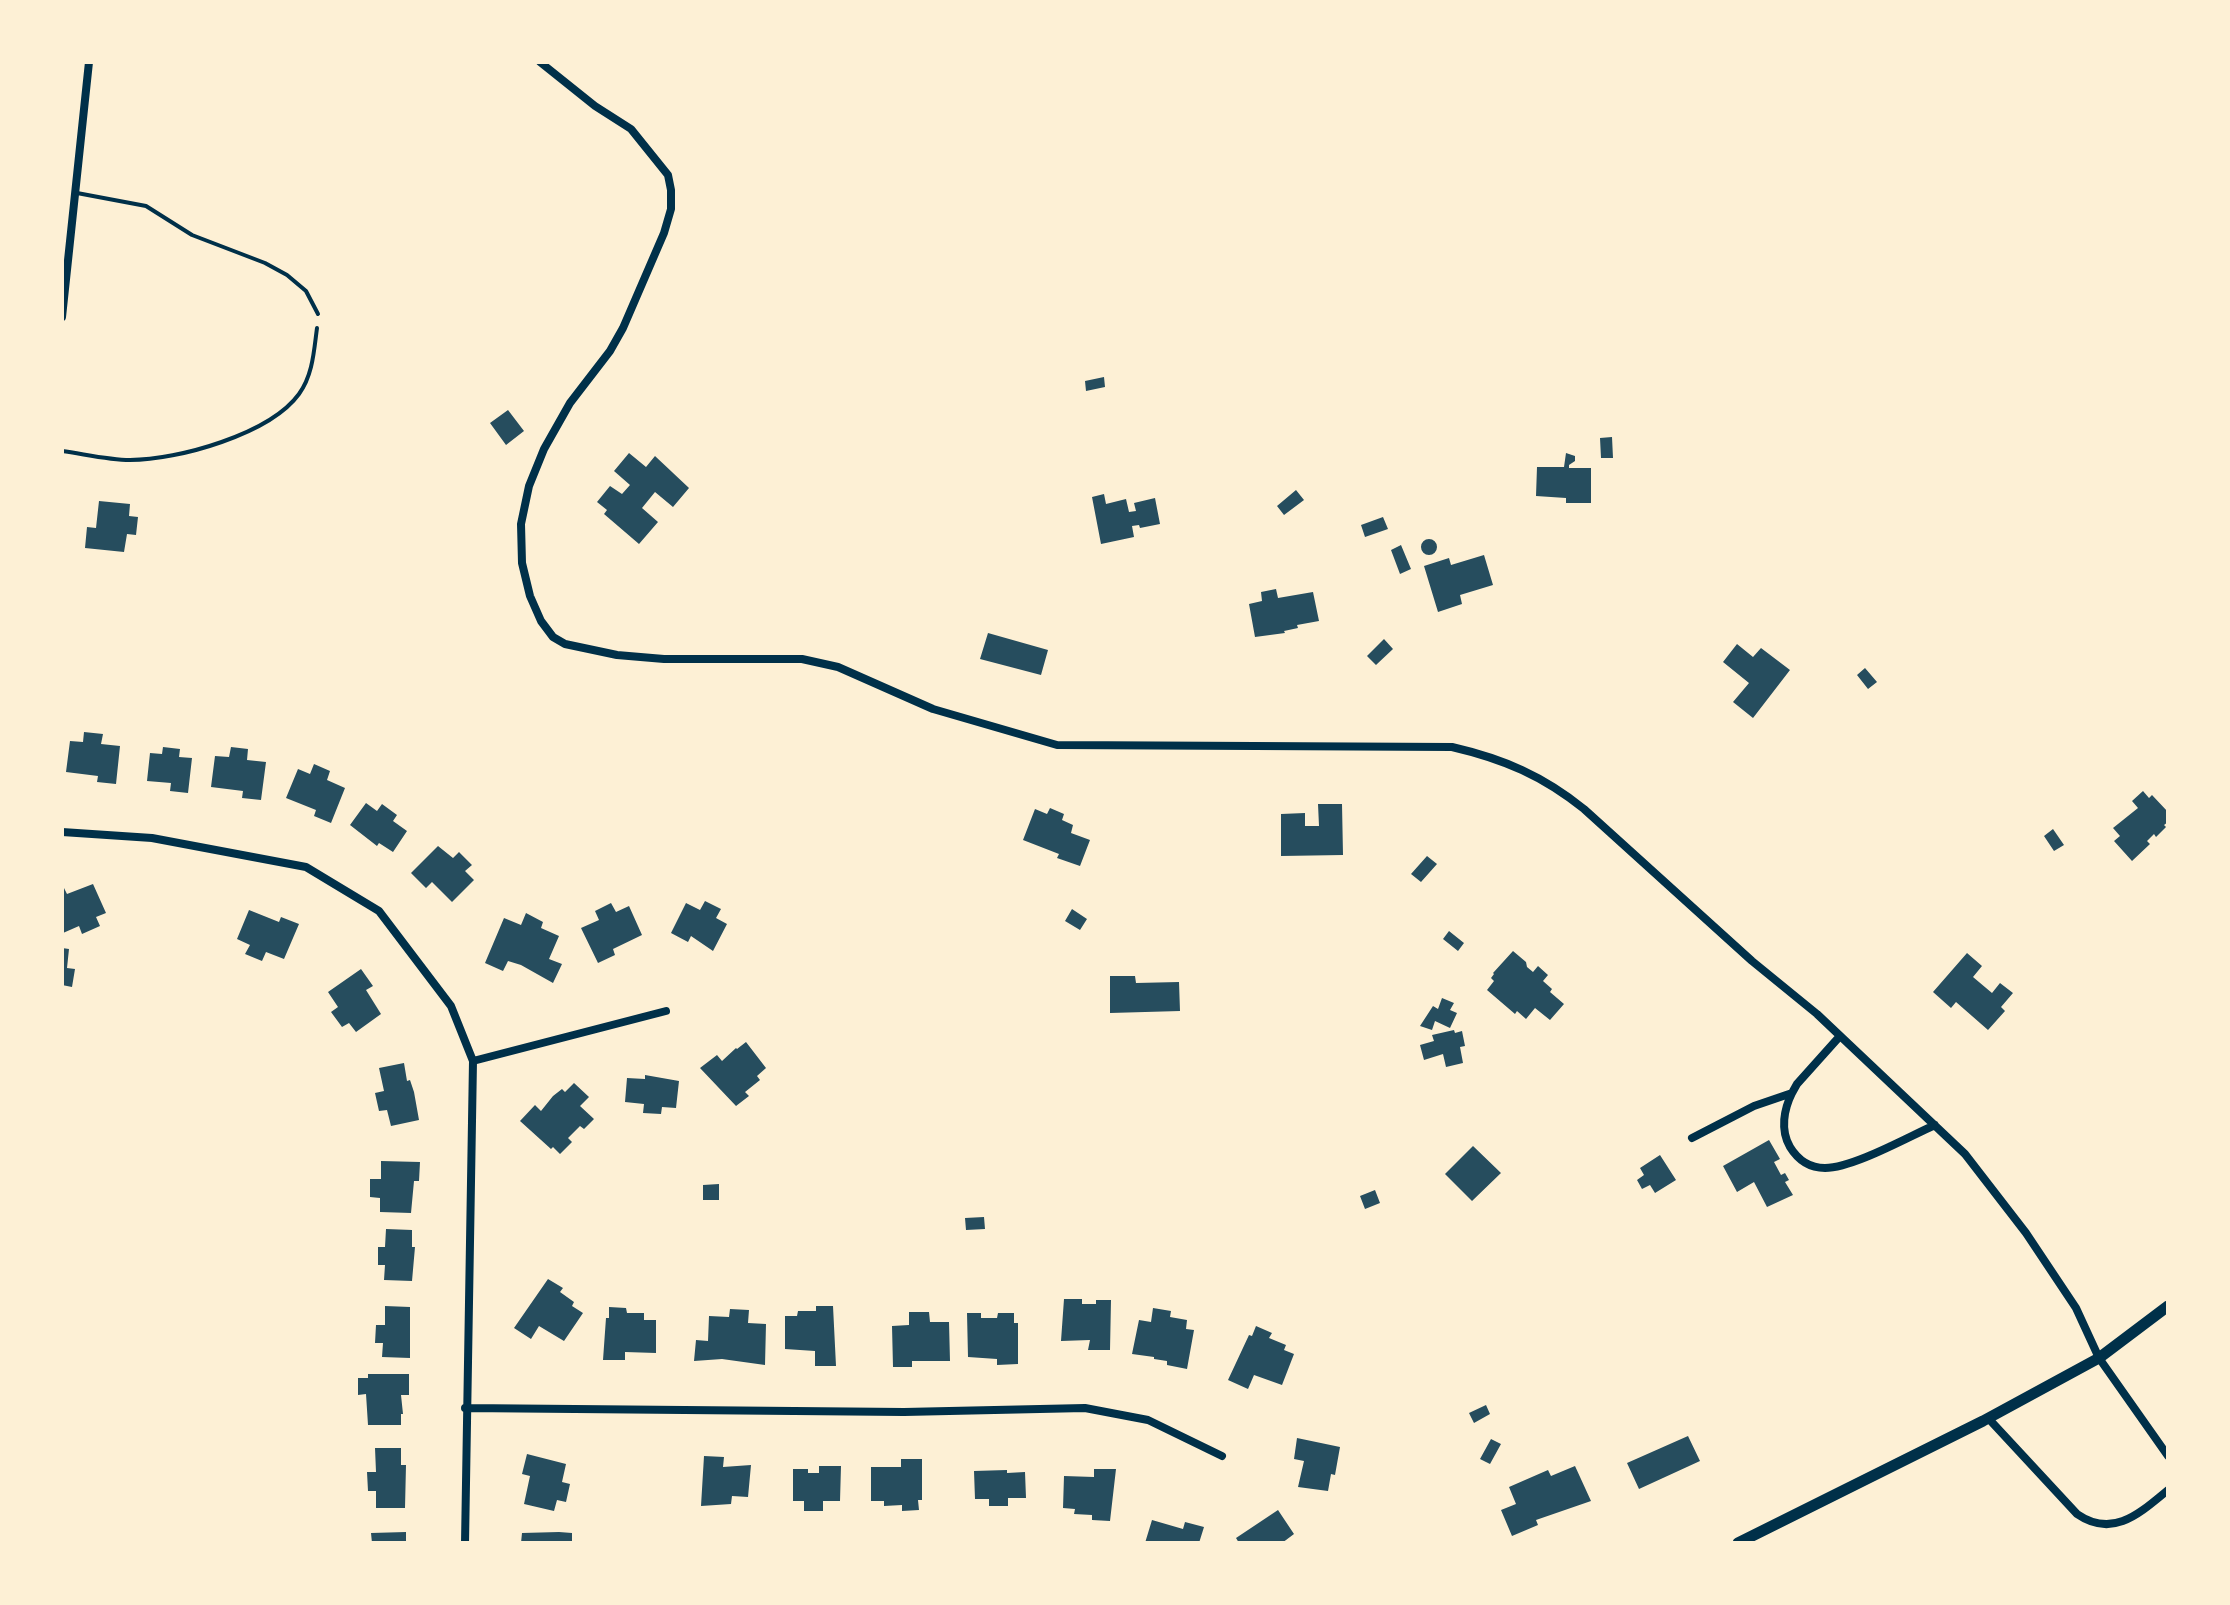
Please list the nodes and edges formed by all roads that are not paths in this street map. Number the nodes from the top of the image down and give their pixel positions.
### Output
1 (89, 62) edge
2 (540, 62) edge
3 (75, 193) junction
4 (318, 314) dead end
5 (62, 317) edge
6 (317, 328) dead end
7 (62, 451) edge
8 (62, 832) edge
9 (666, 1011) dead end
10 (1840, 1036) junction
11 (473, 1061) junction
12 (1792, 1093) junction
13 (1935, 1125) junction
14 (1692, 1138) dead end
15 (2168, 1306) edge
16 (2099, 1358) junction
17 (465, 1408) junction
18 (1988, 1418) junction
19 (1222, 1456) dead end
20 (2168, 1456) edge
21 (2168, 1490) edge
22 (465, 1543) edge
23 (1738, 1543) edge

1 - 3 street
2 - 10 street
3 - 4 lane
3 - 5 street
6 - 7 lane
8 - 11 street
9 - 11 street
10 - 12 street
10 - 13 street
11 - 17 street
12 - 13 street
12 - 14 street
13 - 16 street
15 - 16 street
16 - 18 street
16 - 20 street
17 - 19 street
17 - 22 street
18 - 21 street
18 - 23 street

